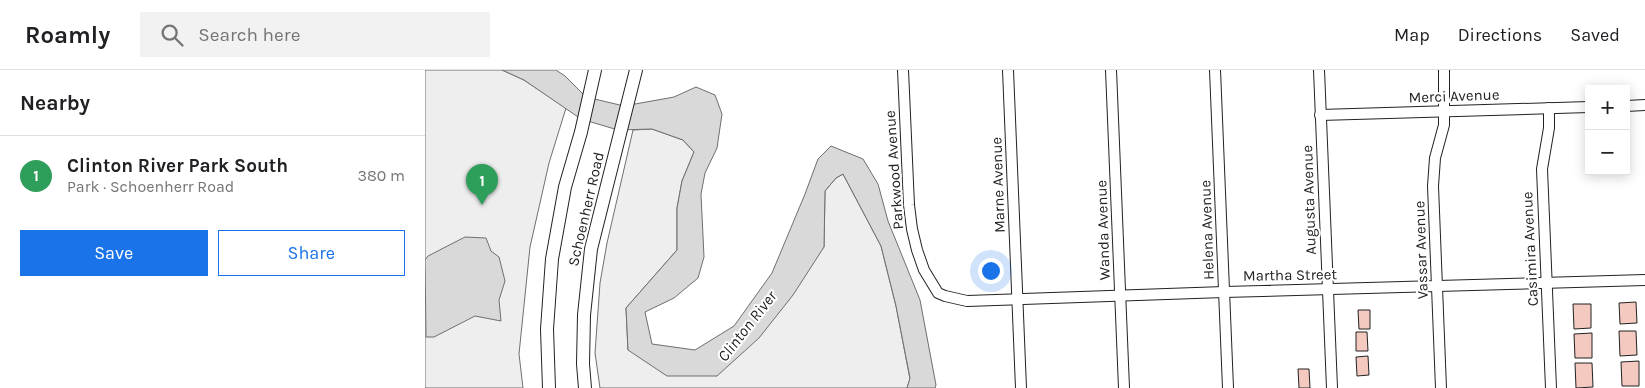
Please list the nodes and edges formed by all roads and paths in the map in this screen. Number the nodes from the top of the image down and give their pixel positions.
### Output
1 (595, 70) edge
2 (636, 70) edge
3 (903, 70) edge
4 (1008, 70) edge
5 (1111, 70) edge
6 (1215, 70) edge
7 (1319, 70) edge
8 (1444, 70) edge
9 (1630, 106) edge
10 (1645, 106) edge
11 (1585, 107) edge
12 (1549, 108) junction
13 (1444, 111) junction
14 (1321, 115) junction
15 (1645, 280) edge
16 (1547, 283) junction
17 (1437, 286) junction
18 (1328, 289) junction
19 (1224, 292) junction
20 (938, 293) joint
21 (1121, 295) junction
22 (1017, 298) junction
23 (549, 388) edge
24 (585, 388) edge
25 (1021, 388) edge
26 (1124, 388) edge
27 (1228, 388) edge
28 (1332, 388) edge
29 (1441, 388) edge
30 (1551, 388) edge

1 - 23 main road, Schoenherr Road
2 - 24 main road, Schoenherr Road
3 - 20 street, Parkwood Avenue
4 - 22 street, Marne Avenue
5 - 21 street, Wanda Avenue
6 - 19 street, Helena Avenue
7 - 14 street, Augusta Avenue
8 - 13 street, Vassar Avenue
9 - 10 street
11 - 12 street, Merci Avenue
12 - 13 street, Merci Avenue
12 - 16 street, Casimira Avenue
13 - 14 street, Merci Avenue
13 - 17 street, Vassar Avenue
14 - 18 street, Augusta Avenue
15 - 16 street, Martha Street
16 - 17 street, Martha Street
16 - 30 street, Casimira Avenue
17 - 18 street, Martha Street
17 - 29 street, Vassar Avenue
18 - 19 street, Martha Street
18 - 28 street, Augusta Avenue
19 - 21 street, Martha Street
19 - 27 street, Helena Avenue
20 - 22 street, Martha Street
21 - 22 street, Martha Street
21 - 26 street, Wanda Avenue
22 - 25 street, Marne Avenue

